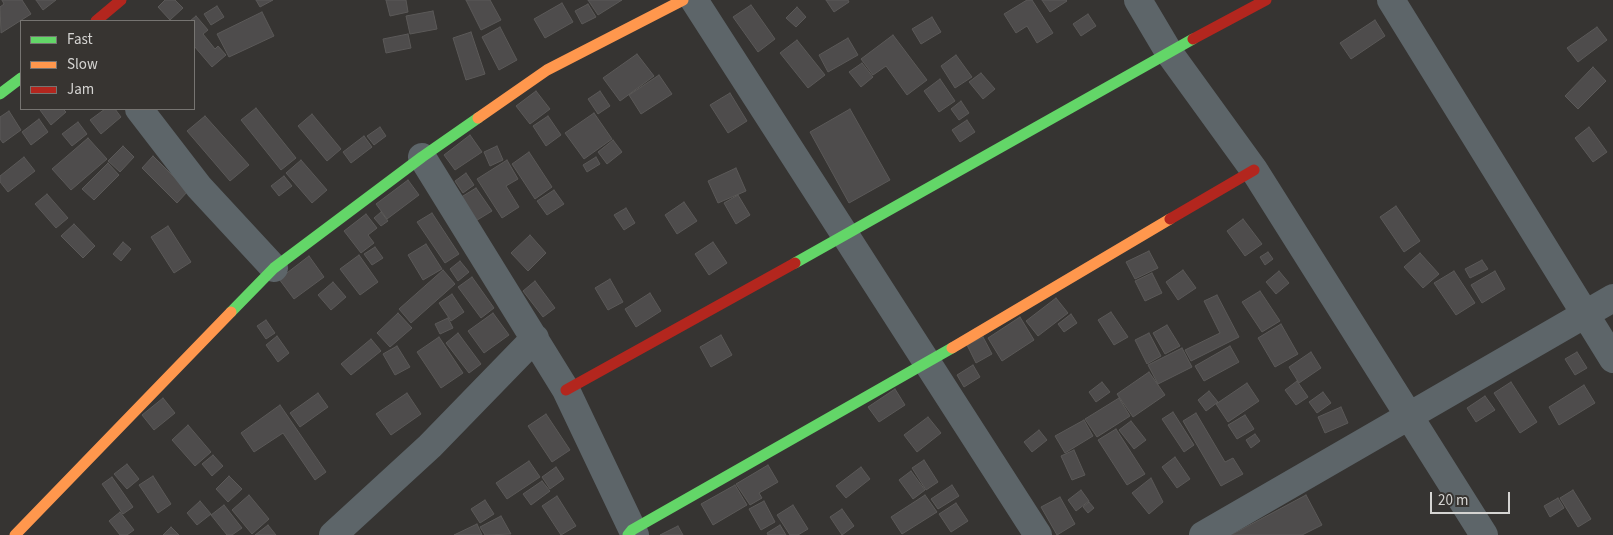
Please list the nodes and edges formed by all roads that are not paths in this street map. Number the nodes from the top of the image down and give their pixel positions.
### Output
1 (121, 0) edge
2 (684, 0) edge
3 (694, 0) edge
4 (1138, 0) edge
5 (1266, 0) edge
6 (1391, 0) edge
7 (97, 20) edge
8 (1170, 54) junction
9 (20, 79) edge
10 (0, 94) edge
11 (140, 110) edge
12 (422, 157) junction
13 (1254, 170) junction
14 (844, 235) junction
15 (274, 268) junction
16 (1613, 298) edge
17 (1586, 315) junction
18 (535, 338) junction
19 (1613, 358) edge
20 (926, 363) junction
21 (566, 390) junction
22 (1411, 416) junction
23 (632, 533) edge
24 (15, 535) edge
25 (333, 535) edge
26 (1038, 535) edge
27 (1202, 535) edge
28 (1484, 535) edge

1 - 7 street
2 - 12 street
3 - 14 street
4 - 8 street
5 - 8 street
6 - 17 street
8 - 13 street
8 - 14 street
9 - 10 street
11 - 15 street
12 - 15 street
12 - 18 street
13 - 20 street
13 - 22 street
14 - 20 street
14 - 21 street
15 - 24 street
16 - 17 street
17 - 19 street
17 - 22 street
18 - 21 street
18 - 25 street
20 - 23 street
20 - 26 street
21 - 23 street
22 - 27 street
22 - 28 street

